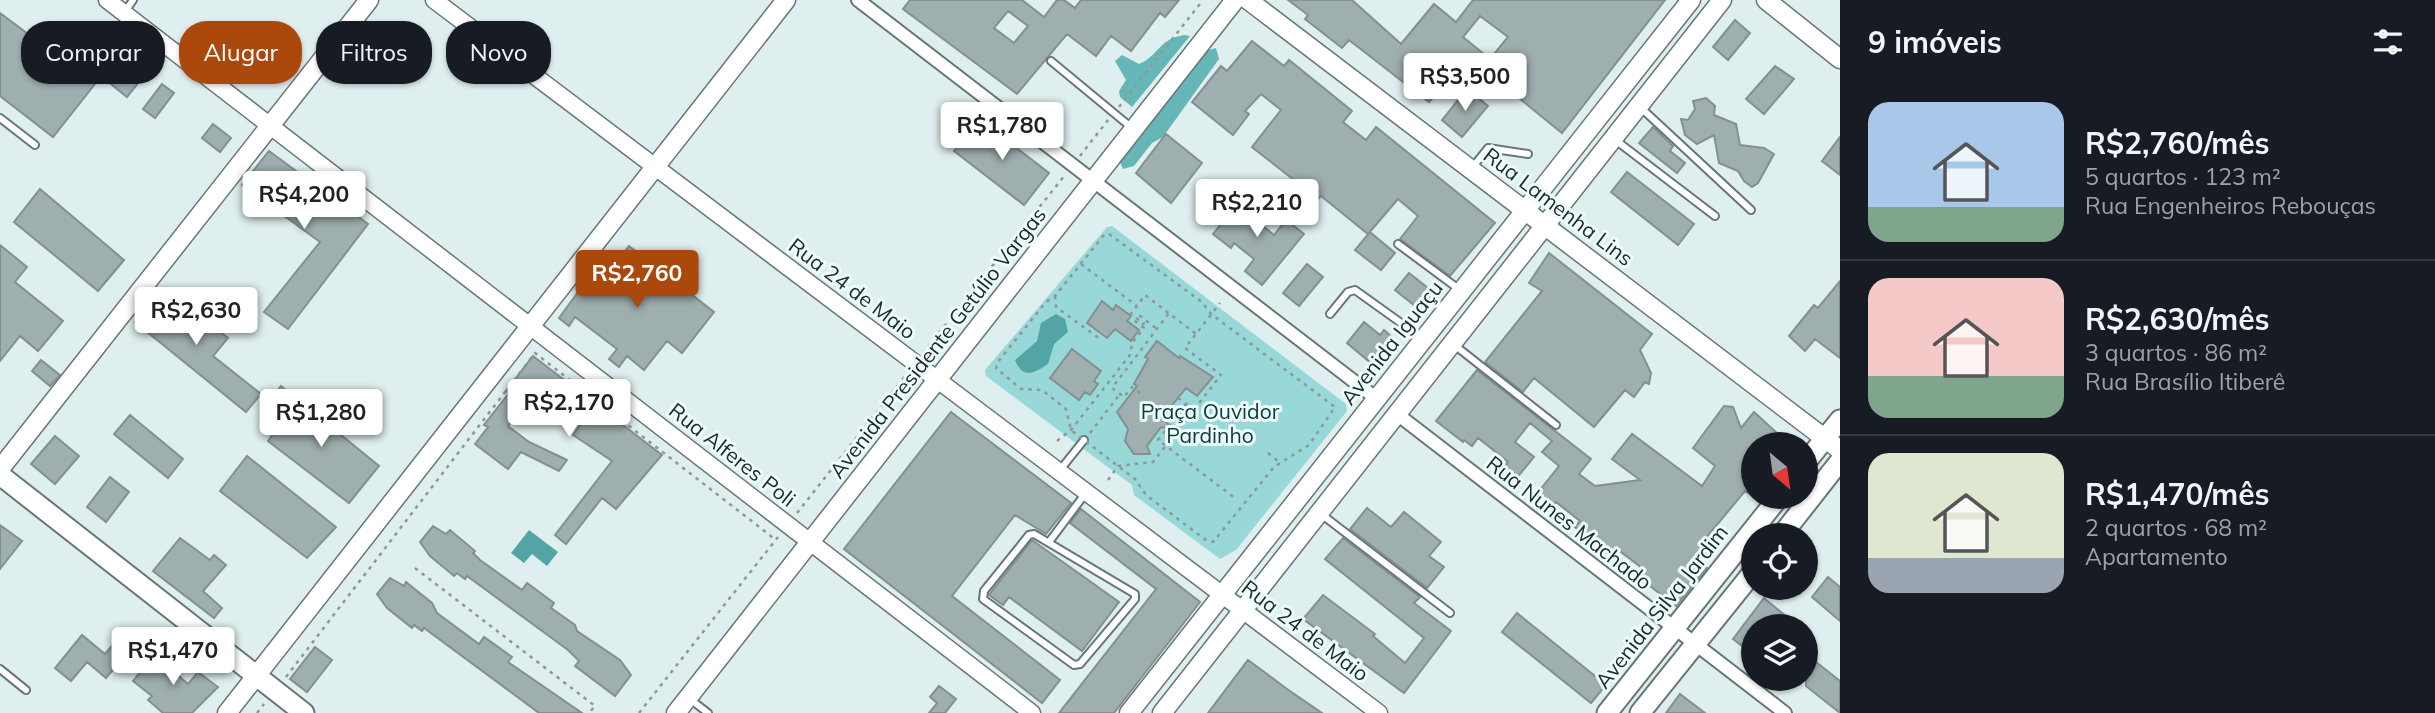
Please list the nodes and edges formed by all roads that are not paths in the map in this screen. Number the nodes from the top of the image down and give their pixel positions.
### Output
1 (107, 0) edge
2 (369, 0) edge
3 (434, 0) edge
4 (786, 0) edge
5 (858, 0) edge
6 (1235, 0) edge
7 (1248, 0) edge
8 (1691, 0) edge
9 (1722, 0) edge
10 (1766, 0) edge
11 (129, 6) edge
12 (1840, 59) edge
13 (1051, 61) dead end
14 (1638, 106) junction
15 (0, 118) edge
16 (1626, 122) junction
17 (270, 126) junction
18 (1134, 129) junction
19 (1585, 135) junction
20 (1613, 139) junction
21 (35, 145) dead end
22 (1528, 154) dead end
23 (655, 167) junction
24 (1471, 170) junction
25 (1093, 181) junction
26 (1751, 210) dead end
27 (1525, 211) junction
28 (1715, 216) dead end
29 (1544, 226) junction
30 (1398, 244) dead end
31 (1458, 296) junction
32 (1329, 314) dead end
33 (530, 326) junction
34 (1424, 339) junction
35 (1452, 343) junction
36 (938, 380) junction
37 (1377, 399) junction
38 (1397, 414) junction
39 (1840, 420) edge
40 (1556, 425) dead end
41 (1084, 440) road end
42 (1832, 445) edge
43 (1840, 461) edge
44 (0, 470) edge
45 (1059, 472) junction
46 (0, 475) edge
47 (1087, 493) junction
48 (1319, 513) junction
49 (1791, 523) edge
50 (811, 542) junction
51 (1049, 542) junction
52 (1741, 547) edge
53 (1741, 576) edge
54 (1715, 577) junction
55 (1741, 586) edge
56 (1222, 595) junction
57 (1242, 610) junction
58 (1450, 613) dead end
59 (1675, 628) junction
60 (1695, 644) junction
61 (1178, 650) junction
62 (0, 669) edge
63 (256, 676) junction
64 (26, 690) dead end
65 (1178, 692) junction
66 (688, 697) junction
67 (227, 713) edge
68 (304, 713) edge
69 (676, 713) edge
70 (708, 713) edge
71 (1032, 713) edge
72 (1129, 713) edge
73 (1162, 713) edge
74 (1378, 713) edge
75 (1607, 713) edge
76 (1640, 713) edge
77 (1785, 713) edge

1 - 11 street, Rua Alferes Poli
2 - 17 main road
3 - 23 street, Rua 24 de Maio
4 - 23 main road
5 - 25 street
6 - 18 main road, Avenida Presidente Getúlio Vargas
7 - 24 main road, Rua Lamenha Lins
8 - 19 main road, Avenida Iguaçu
9 - 14 main road
10 - 12 main road
11 - 17 street, Rua Alferes Poli
13 - 18 lane
14 - 16 main road
14 - 26 lane
15 - 21 lane
16 - 19 main road
16 - 20 main road
17 - 33 street, Rua Alferes Poli
17 - 44 main road
18 - 25 main road, Avenida Presidente Getúlio Vargas
19 - 27 main road, Avenida Iguaçu
20 - 28 lane
20 - 29 main road
22 - 24 lane
23 - 33 main road
23 - 36 street, Rua 24 de Maio
24 - 27 main road, Rua Lamenha Lins
25 - 36 main road, Avenida Presidente Getúlio Vargas
25 - 37 street
27 - 29 main road, Rua Lamenha Lins
27 - 31 main road, Avenida Iguaçu
29 - 35 main road
29 - 42 main road, Rua Lamenha Lins
30 - 31 lane
31 - 34 main road, Avenida Iguaçu
31 - 35 main road
32 - 34 lane
33 - 50 street, Rua Alferes Poli
33 - 63 main road
34 - 37 main road, Avenida Iguaçu
35 - 38 main road
35 - 40 lane
36 - 45 street, Rua 24 de Maio
36 - 50 main road, Avenida Presidente Getúlio Vargas
37 - 56 main road, Avenida Iguaçu
38 - 48 main road
38 - 59 street, Rua Nunes Machado
39 - 42 main road
41 - 45 lane
43 - 49 main road
45 - 47 street, Rua 24 de Maio
46 - 63 main road
47 - 51 lane
47 - 56 street, Rua 24 de Maio
48 - 57 main road
48 - 58 lane
50 - 66 main road, Avenida Presidente Getúlio Vargas
50 - 71 street, Rua Alferes Poli
51 - 51 lane
52 - 54 main road, Avenida Silva Jardim
53 - 54 main road
54 - 59 main road, Avenida Silva Jardim
55 - 60 main road
56 - 57 street, Rua 24 de Maio
56 - 61 main road, Avenida Iguaçu
57 - 65 main road
57 - 74 street, Rua 24 de Maio
59 - 60 street, Rua Nunes Machado
59 - 75 main road, Avenida Silva Jardim
60 - 76 main road
60 - 77 street, Rua Nunes Machado
61 - 65 main road
61 - 72 main road, Avenida Iguaçu
62 - 64 lane
63 - 67 main road
63 - 68 main road
65 - 73 main road
66 - 69 main road, Avenida Presidente Getúlio Vargas
66 - 70 lane

